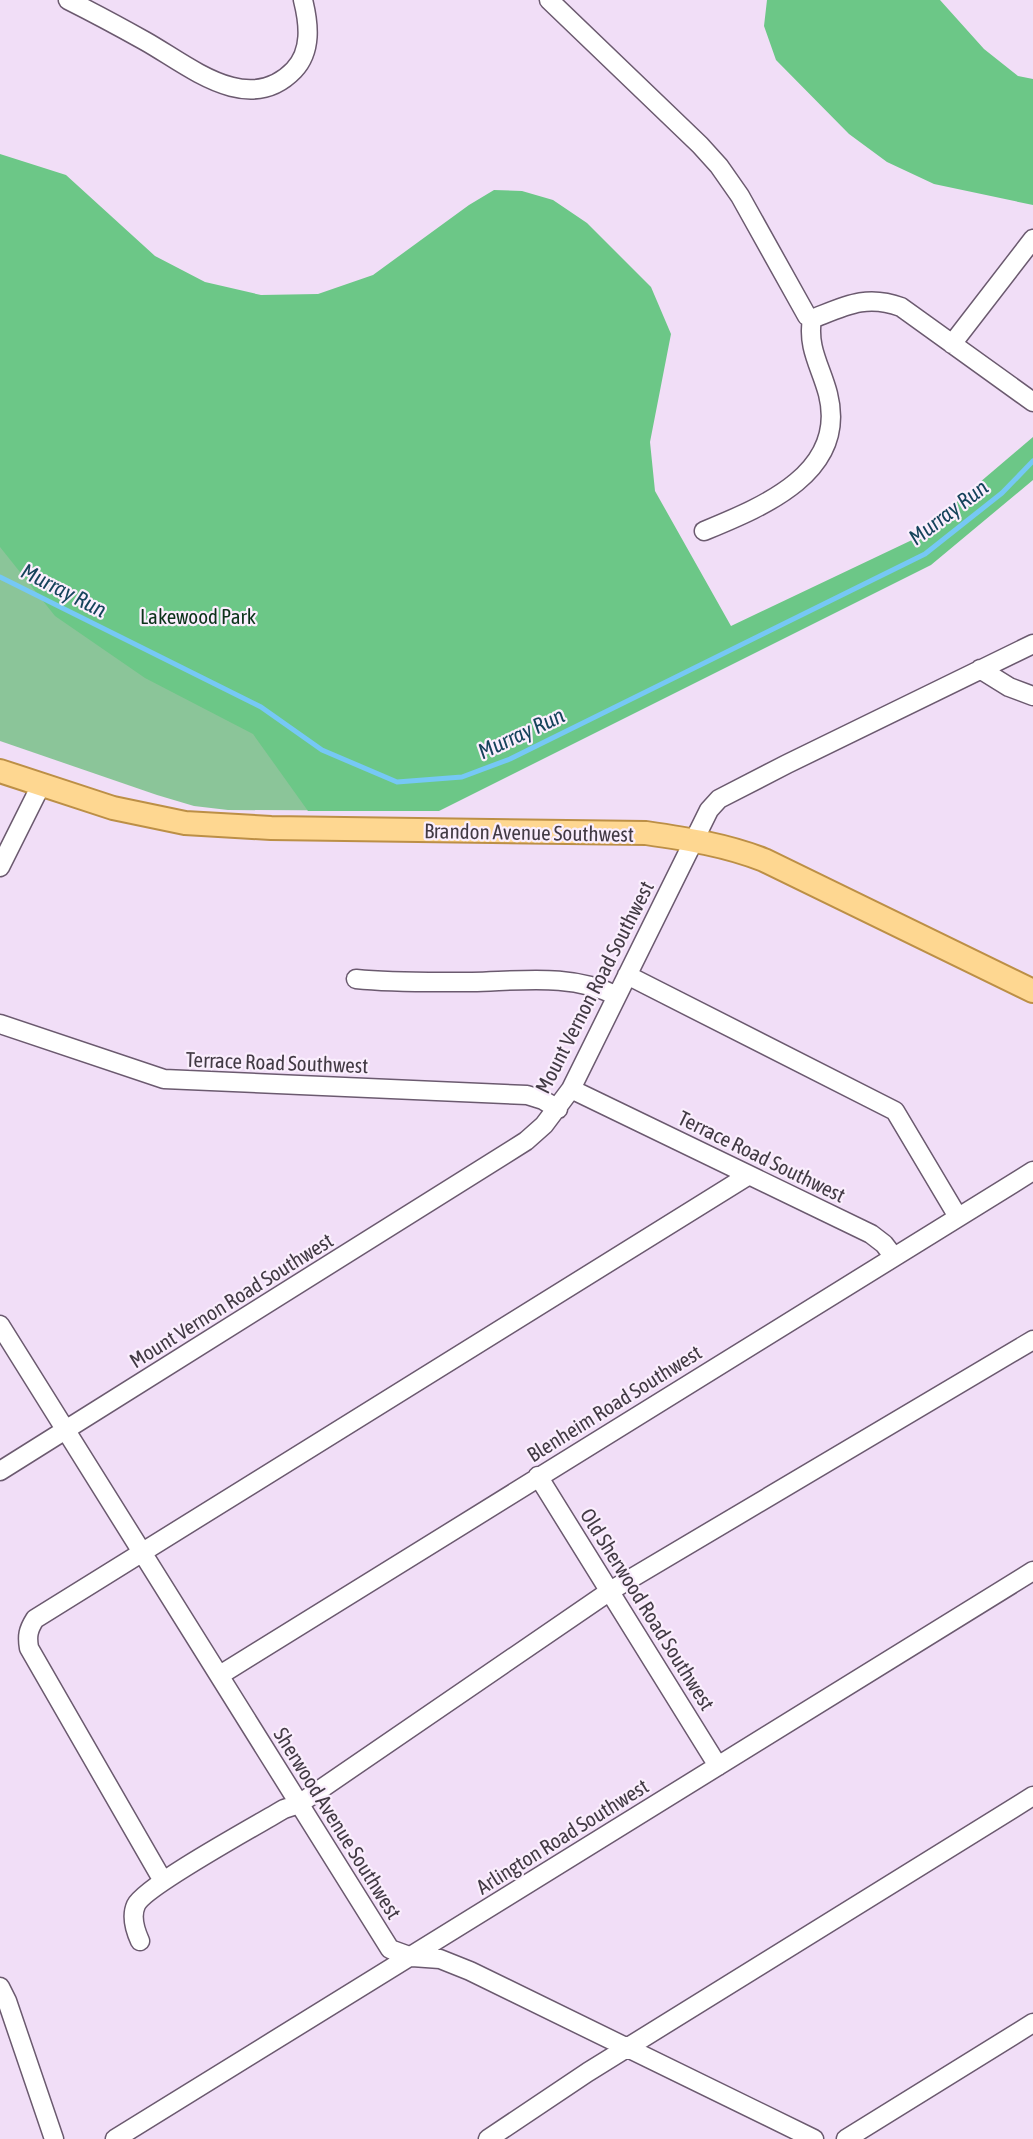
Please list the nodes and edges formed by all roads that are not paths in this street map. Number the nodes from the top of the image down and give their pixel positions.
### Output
1 (68, 0) edge
2 (303, 0) edge
3 (549, 0) edge
4 (1033, 239) edge
5 (812, 319) junction
6 (952, 344) junction
7 (1033, 402) edge
8 (704, 531) dead end
9 (1033, 644) edge
10 (980, 669) junction
11 (1033, 696) edge
12 (0, 771) edge
13 (41, 785) junction
14 (694, 840) junction
15 (0, 867) edge
16 (627, 975) junction
17 (356, 979) dead end
18 (1033, 991) edge
19 (617, 996) junction
20 (0, 1024) edge
21 (571, 1089) junction
22 (558, 1109) junction
23 (1033, 1171) edge
24 (749, 1175) junction
25 (958, 1218) junction
26 (894, 1257) junction
27 (0, 1325) edge
28 (1033, 1340) edge
29 (65, 1430) junction
30 (0, 1472) edge
31 (538, 1476) junction
32 (143, 1553) junction
33 (1033, 1571) edge
34 (610, 1591) junction
35 (220, 1675) junction
36 (718, 1766) junction
37 (1033, 1796) edge
38 (299, 1804) junction
39 (163, 1881) junction
40 (140, 1941) dead end
41 (412, 1957) junction
42 (0, 1987) edge
43 (1033, 2023) edge
44 (627, 2048) junction
45 (54, 2139) edge
46 (115, 2139) edge
47 (488, 2139) edge
48 (814, 2139) edge
49 (846, 2139) edge

1 - 2 street
3 - 5 street
4 - 6 street
5 - 6 street
5 - 8 street
6 - 7 street
9 - 10 street, Mount Vernon Road Southwest
10 - 11 street
10 - 14 street, Mount Vernon Road Southwest
12 - 13 main road, Brandon Avenue Southwest
13 - 14 main road, Brandon Avenue Southwest
13 - 15 street
14 - 16 street, Mount Vernon Road Southwest
14 - 18 main road, Brandon Avenue Southwest
16 - 19 street, Mount Vernon Road Southwest
16 - 25 street
17 - 19 street
19 - 21 street, Mount Vernon Road Southwest
20 - 22 street, Terrace Road Southwest
21 - 22 street, Mount Vernon Road Southwest
21 - 24 street, Terrace Road Southwest
22 - 29 street, Mount Vernon Road Southwest
23 - 25 street, Blenheim Road Southwest
24 - 26 street, Terrace Road Southwest
24 - 32 street
25 - 26 street, Blenheim Road Southwest
26 - 31 street, Blenheim Road Southwest
27 - 29 street, Sherwood Avenue Southwest
28 - 34 street
29 - 30 street, Mount Vernon Road Southwest
29 - 32 street, Sherwood Avenue Southwest
31 - 34 street, Old Sherwood Road Southwest
31 - 35 street, Blenheim Road Southwest
32 - 35 street, Sherwood Avenue Southwest
32 - 39 street
33 - 36 street, Arlington Road Southwest
34 - 36 street, Old Sherwood Road Southwest
34 - 38 street
35 - 38 street, Sherwood Avenue Southwest
36 - 41 street, Arlington Road Southwest
37 - 44 street
38 - 39 street
38 - 41 street, Sherwood Avenue Southwest
39 - 40 street
41 - 44 street, Sherwood Avenue Southwest
41 - 46 street, Arlington Road Southwest
42 - 45 street
43 - 49 street
44 - 47 street
44 - 48 street, Sherwood Avenue Southwest

